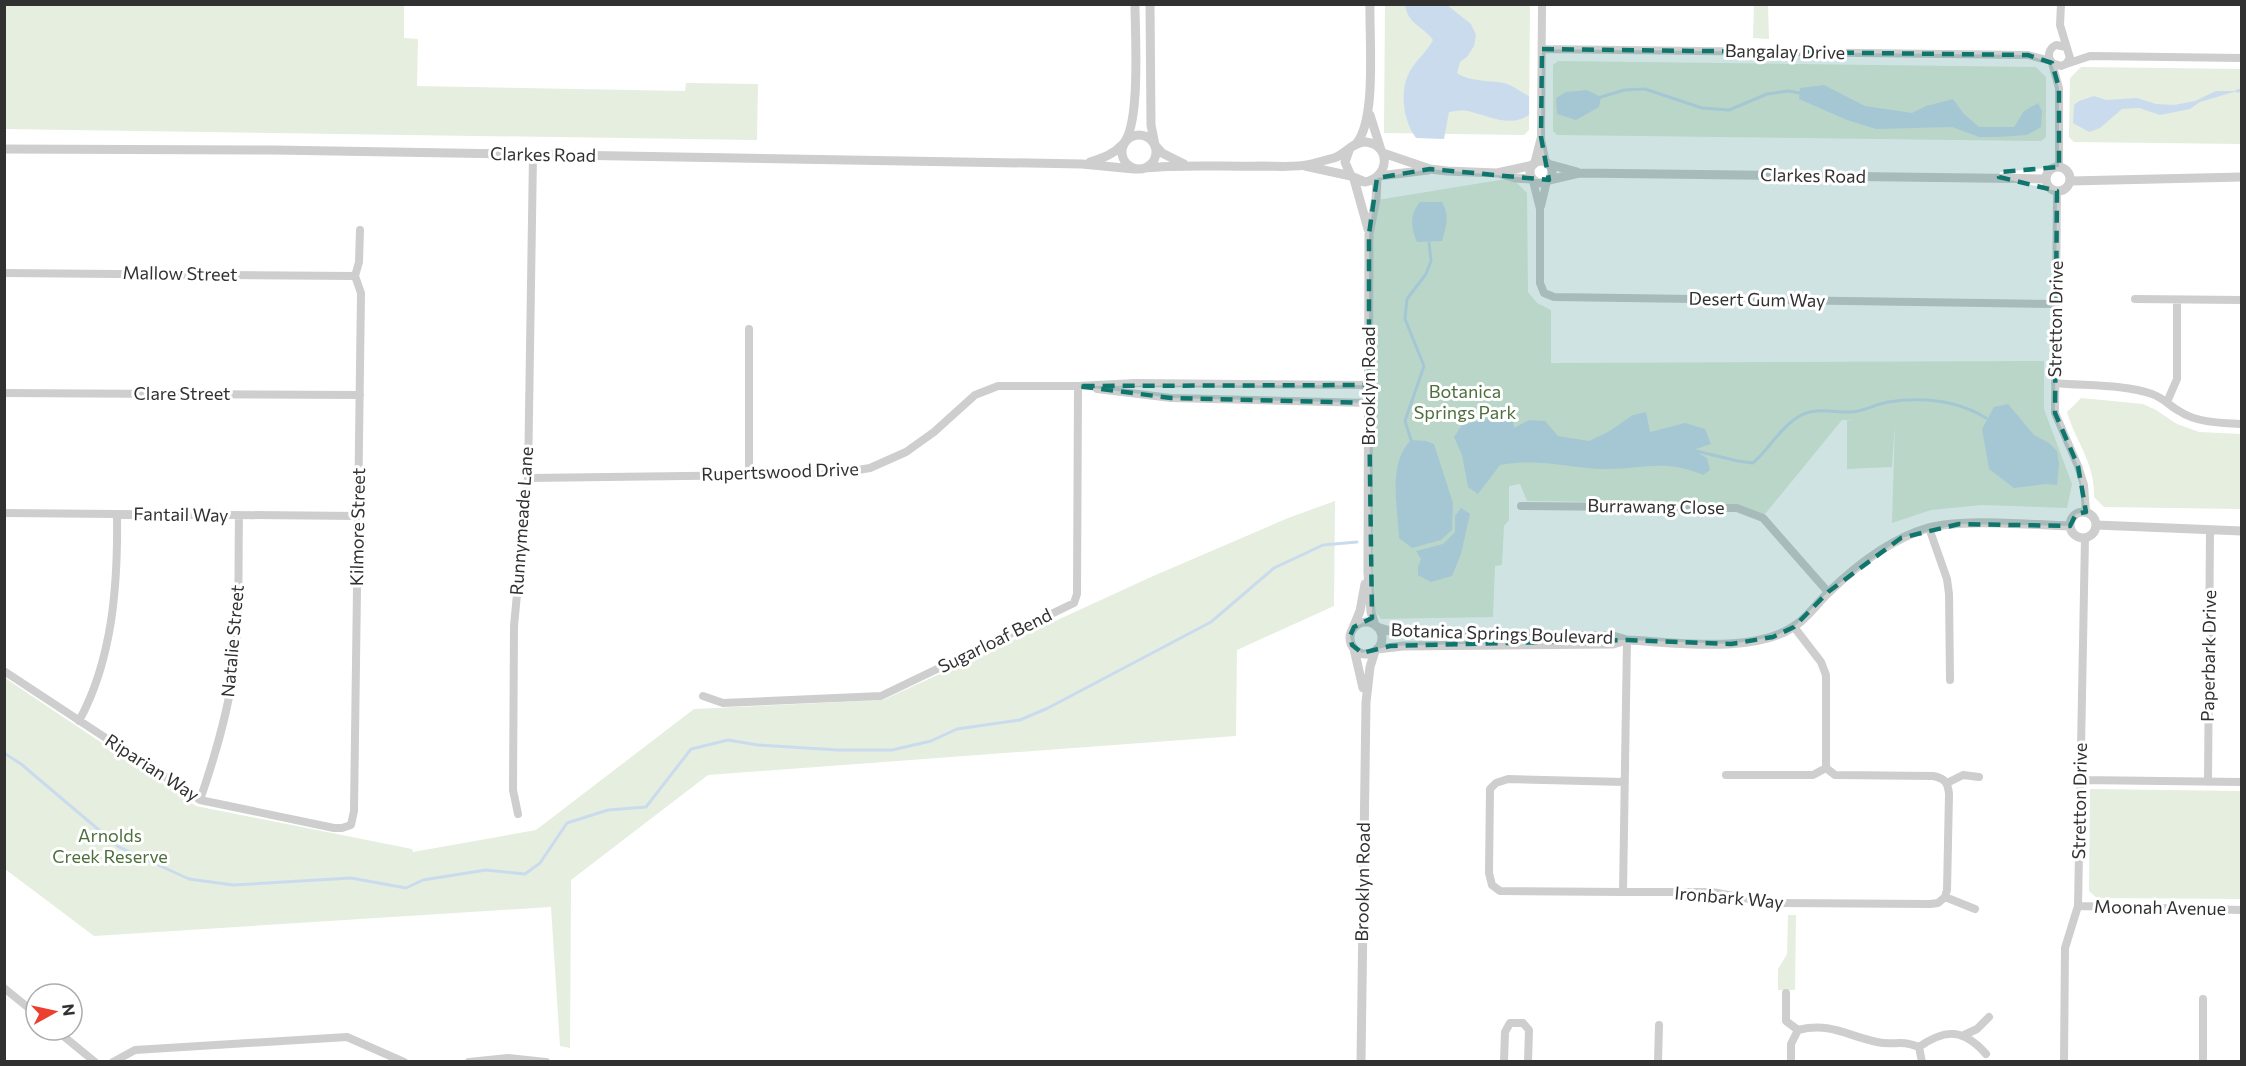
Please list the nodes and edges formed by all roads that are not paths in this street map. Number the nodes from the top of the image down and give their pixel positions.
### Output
1 (1135, 4) edge
2 (1150, 4) edge
3 (1370, 4) edge
4 (1542, 4) edge
5 (2061, 4) edge
6 (2060, 25) junction
7 (2051, 48) junction
8 (2067, 48) junction
9 (1542, 49) junction
10 (2028, 55) junction
11 (2090, 56) junction
12 (2241, 58) edge
13 (2051, 62) junction
14 (2065, 64) junction
15 (2059, 87) junction
16 (1369, 107) junction
17 (1541, 137) junction
18 (1125, 143) junction
19 (1155, 145) junction
20 (1353, 146) junction
21 (4, 149) edge
22 (1382, 152) junction
23 (533, 155) junction
24 (1082, 164) junction
25 (1533, 164) junction
26 (1547, 164) junction
27 (1302, 166) junction
28 (1192, 167) junction
29 (2059, 167) junction
30 (1145, 168) junction
31 (1134, 169) junction
32 (1430, 169) junction
33 (1497, 172) junction
34 (1579, 173) junction
35 (1352, 177) junction
36 (1378, 177) junction
37 (2241, 177) edge
38 (2046, 179) junction
39 (1532, 180) junction
40 (1548, 181) junction
41 (2070, 181) junction
42 (2057, 191) junction
43 (1540, 209) junction
44 (360, 230) dead end
45 (1369, 234) junction
46 (4, 273) edge
47 (355, 276) junction
48 (2135, 299) dead end
49 (2177, 300) junction
50 (2241, 300) edge
51 (2056, 304) junction
52 (749, 329) dead end
53 (2055, 383) junction
54 (1245, 385) junction
55 (1369, 385) junction
56 (1078, 386) junction
57 (4, 393) edge
58 (360, 395) junction
59 (1245, 399) junction
60 (2167, 402) junction
61 (1369, 403) junction
62 (2241, 423) edge
63 (749, 474) junction
64 (528, 478) junction
65 (1521, 506) dead end
66 (2086, 512) junction
67 (4, 513) edge
68 (117, 514) junction
69 (239, 515) junction
70 (358, 516) junction
71 (2096, 525) junction
72 (2070, 526) junction
73 (1929, 528) junction
74 (2211, 530) junction
75 (2241, 531) edge
76 (2085, 538) junction
77 (1368, 573) junction
78 (1828, 592) junction
79 (1376, 626) junction
80 (1794, 627) junction
81 (1351, 631) junction
82 (1627, 640) junction
83 (1354, 649) junction
84 (1376, 650) junction
85 (4, 671) edge
86 (1950, 680) dead end
87 (703, 696) dead end
88 (1366, 702) junction
89 (79, 721) junction
90 (1827, 768) junction
91 (1726, 775) dead end
92 (1979, 777) dead end
93 (2081, 780) junction
94 (1624, 782) junction
95 (2208, 782) junction
96 (2241, 782) edge
97 (1947, 783) junction
98 (200, 800) junction
99 (518, 814) dead end
100 (351, 825) joint
101 (1623, 892) junction
102 (1945, 897) junction
103 (2078, 906) junction
104 (1975, 909) dead end
105 (2241, 909) edge
106 (4, 988) edge
107 (1786, 993) dead end
108 (2203, 999) dead end
109 (24, 1004) edge
110 (1989, 1017) dead end
111 (1659, 1025) dead end
112 (1798, 1030) junction
113 (1964, 1035) junction
114 (71, 1042) edge
115 (1919, 1047) junction
116 (1986, 1053) dead end
117 (95, 1062) edge
118 (113, 1062) edge
119 (404, 1062) edge
120 (469, 1062) edge
121 (546, 1062) edge
122 (1361, 1062) edge
123 (1504, 1062) edge
124 (1528, 1062) edge
125 (1658, 1062) edge
126 (1791, 1062) edge
127 (1922, 1062) edge
128 (2064, 1062) edge
129 (2203, 1062) edge

1 - 18 street
2 - 19 street
3 - 16 street
4 - 9 street
5 - 6 street
6 - 7 street
6 - 8 street
7 - 8 street
7 - 10 street, Bangalay Drive
7 - 13 street
8 - 11 street
8 - 14 street
9 - 10 street, Bangalay Drive
9 - 17 street
10 - 13 street, Bangalay Drive
11 - 12 street
11 - 14 street
13 - 14 street
13 - 15 street
14 - 15 street
15 - 29 street
16 - 20 street
16 - 22 street
17 - 25 street
17 - 26 street
18 - 19 street, Clarkes Road
18 - 24 street, Clarkes Road
18 - 31 street
19 - 28 street, Clarkes Road
19 - 30 street
20 - 22 street
20 - 27 street, Clarkes Road
20 - 35 street
21 - 23 street, Clarkes Road
22 - 32 street
22 - 36 street
23 - 24 street, Clarkes Road
23 - 64 street, Runnymeade Lane
24 - 31 street, Clarkes Road
25 - 26 street
25 - 33 street
25 - 39 street
26 - 34 street, Clarkes Road
26 - 40 street
27 - 28 street, Clarkes Road
27 - 35 street, Clarkes Road
28 - 30 street, Clarkes Road
29 - 38 street
29 - 41 street
30 - 31 street, Clarkes Road
32 - 33 street
32 - 36 street
33 - 39 street
34 - 38 street, Clarkes Road
34 - 40 street, Clarkes Road
35 - 36 street
35 - 45 street, Brooklyn Road
36 - 45 street, Brooklyn Road
37 - 41 street
38 - 42 street
39 - 40 street
39 - 43 street, Desert Gum Way
40 - 43 street, Desert Gum Way
41 - 42 street
42 - 51 street, Stretton Drive
43 - 51 street, Desert Gum Way
44 - 47 street, Kilmore Street
45 - 55 street, Brooklyn Road
46 - 47 street, Mallow Street
47 - 58 street, Kilmore Street
48 - 49 street
49 - 50 street
49 - 60 street
51 - 53 street, Stretton Drive
52 - 63 street
53 - 60 street
53 - 66 street, Stretton Drive
54 - 55 street, Rupertswood Drive
54 - 56 street, Rupertswood Drive
54 - 59 street
55 - 61 street, Brooklyn Road
56 - 59 street, Rupertswood Drive
56 - 63 street, Rupertswood Drive
56 - 87 street, Sugarloaf Bend
57 - 58 street, Clare Street
58 - 70 street, Kilmore Street
59 - 61 street, Rupertswood Drive
60 - 62 street
61 - 77 street, Brooklyn Road
63 - 64 street, Rupertswood Drive
64 - 99 street, Runnymeade Lane
65 - 78 street, Burrawang Close
66 - 71 street
66 - 72 street
67 - 68 street, Fantail Way
68 - 69 street, Fantail Way
68 - 89 street
69 - 70 street, Fantail Way
69 - 98 street, Natalie Street
70 - 100 street, Kilmore Street
71 - 74 street
71 - 76 street
72 - 73 street, Botanica Springs Boulevard
72 - 76 street
73 - 78 street, Botanica Springs Boulevard
73 - 86 street
74 - 75 street
74 - 95 street, Paperbark Drive
76 - 93 street, Stretton Drive
77 - 79 street, Brooklyn Road
77 - 81 street, Brooklyn Road
78 - 80 street, Botanica Springs Boulevard
79 - 81 street
79 - 82 street, Botanica Springs Boulevard
79 - 84 street
80 - 82 street, Botanica Springs Boulevard
80 - 90 street
81 - 83 street
82 - 84 street, Botanica Springs Boulevard
82 - 94 street
83 - 84 street
83 - 88 street, Brooklyn Road
84 - 88 street, Brooklyn Road
85 - 89 street, Riparian Way
88 - 122 street, Brooklyn Road
89 - 98 street, Riparian Way
90 - 91 street
90 - 97 street
92 - 97 street
93 - 95 street
93 - 103 street, Stretton Drive
94 - 101 street
94 - 101 street, Ironbark Way
95 - 96 street
97 - 102 street
98 - 100 street, Riparian Way
101 - 102 street, Ironbark Way
102 - 104 street
103 - 105 street, Moonah Avenue
103 - 128 street, Stretton Drive
106 - 109 street
107 - 112 street
108 - 129 street
110 - 113 street
111 - 125 street
112 - 115 street
112 - 126 street
113 - 115 street
113 - 116 street
114 - 117 street
115 - 127 street
118 - 119 street
120 - 121 street
123 - 124 street

